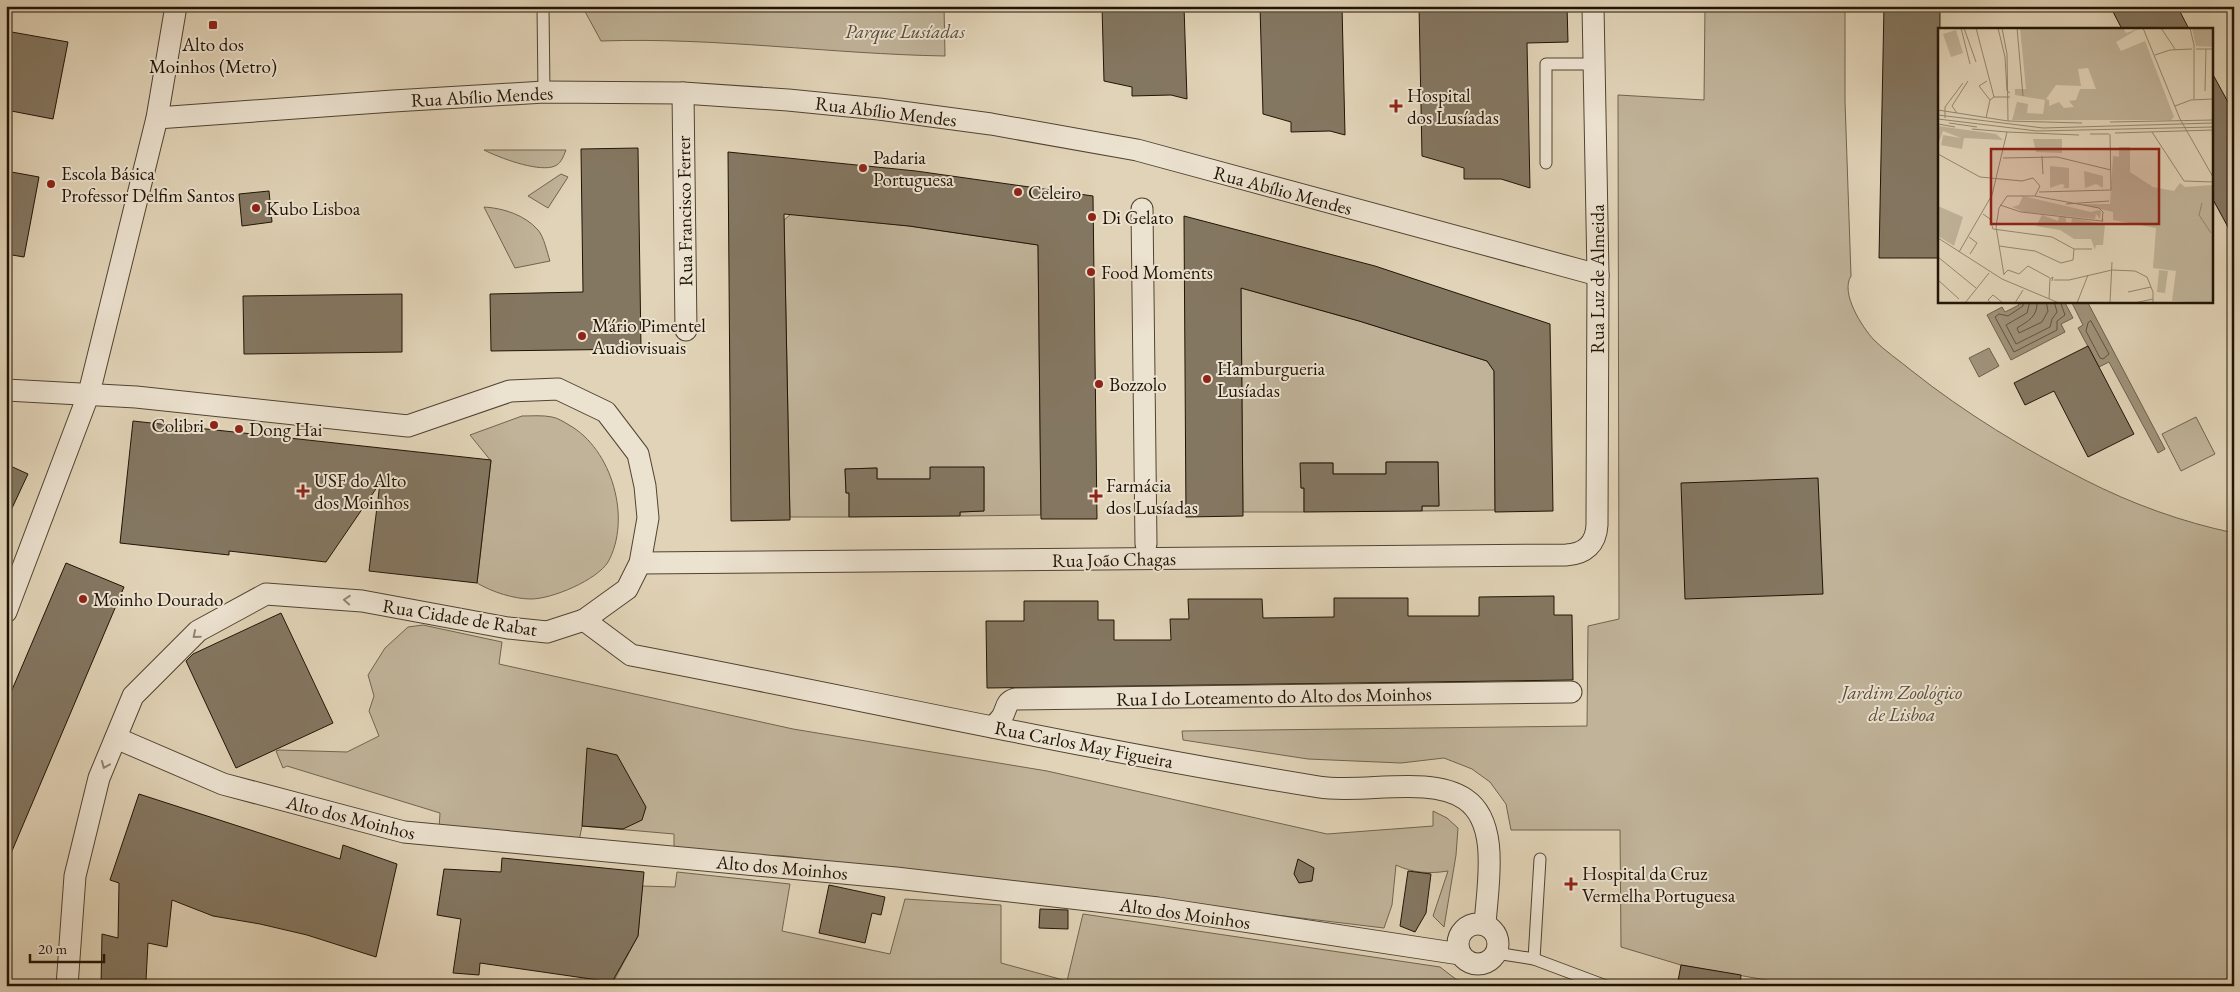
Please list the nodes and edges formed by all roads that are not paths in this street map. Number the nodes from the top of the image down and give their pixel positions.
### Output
1 (176, 6) edge
2 (543, 6) edge
3 (1593, 6) edge
4 (1594, 64) junction
5 (544, 92) junction
6 (683, 93) junction
7 (157, 118) junction
8 (1546, 163) dead end
9 (1142, 210) dead end
10 (1598, 275) junction
11 (686, 330) dead end
12 (6, 390) edge
13 (89, 393) junction
14 (1146, 544) dead end
15 (1587, 548) joint
16 (640, 563) junction
17 (6, 612) edge
18 (584, 620) junction
19 (1571, 692) dead end
20 (993, 727) junction
21 (116, 738) junction
22 (1540, 859) dead end
23 (1485, 925) junction
24 (1496, 953) junction
25 (1460, 954) junction
26 (1534, 959) junction
27 (67, 986) edge
28 (1606, 986) edge

1 - 7 street
2 - 5 lane
3 - 4 street, Rua Luz de Almeida
4 - 8 lane
4 - 10 street, Rua Luz de Almeida
5 - 6 street, Rua Abílio Mendes
5 - 7 street, Rua Abílio Mendes
6 - 10 street, Rua Abílio Mendes
6 - 11 street, Rua Francisco Ferrer
7 - 13 street
9 - 14 street
10 - 15 street, Rua Luz de Almeida
12 - 13 street, Rua Cidade de Rabat
13 - 16 street, Rua Cidade de Rabat
13 - 17 street
15 - 16 street, Rua João Chagas
16 - 18 street, Rua Cidade de Rabat
18 - 20 street, Rua Carlos May Figueira
18 -> 21 street, Rua Cidade de Rabat
19 - 20 street, Rua I do Loteamento do Alto dos Moinhos
20 - 23 street, Rua Carlos May Figueira
21 - 25 street, Alto dos Moinhos
21 -> 27 street, Rua Cidade de Rabat
22 - 26 lane
23 - 24 street
23 - 25 street
24 - 25 street
24 - 26 lane
26 - 28 lane

